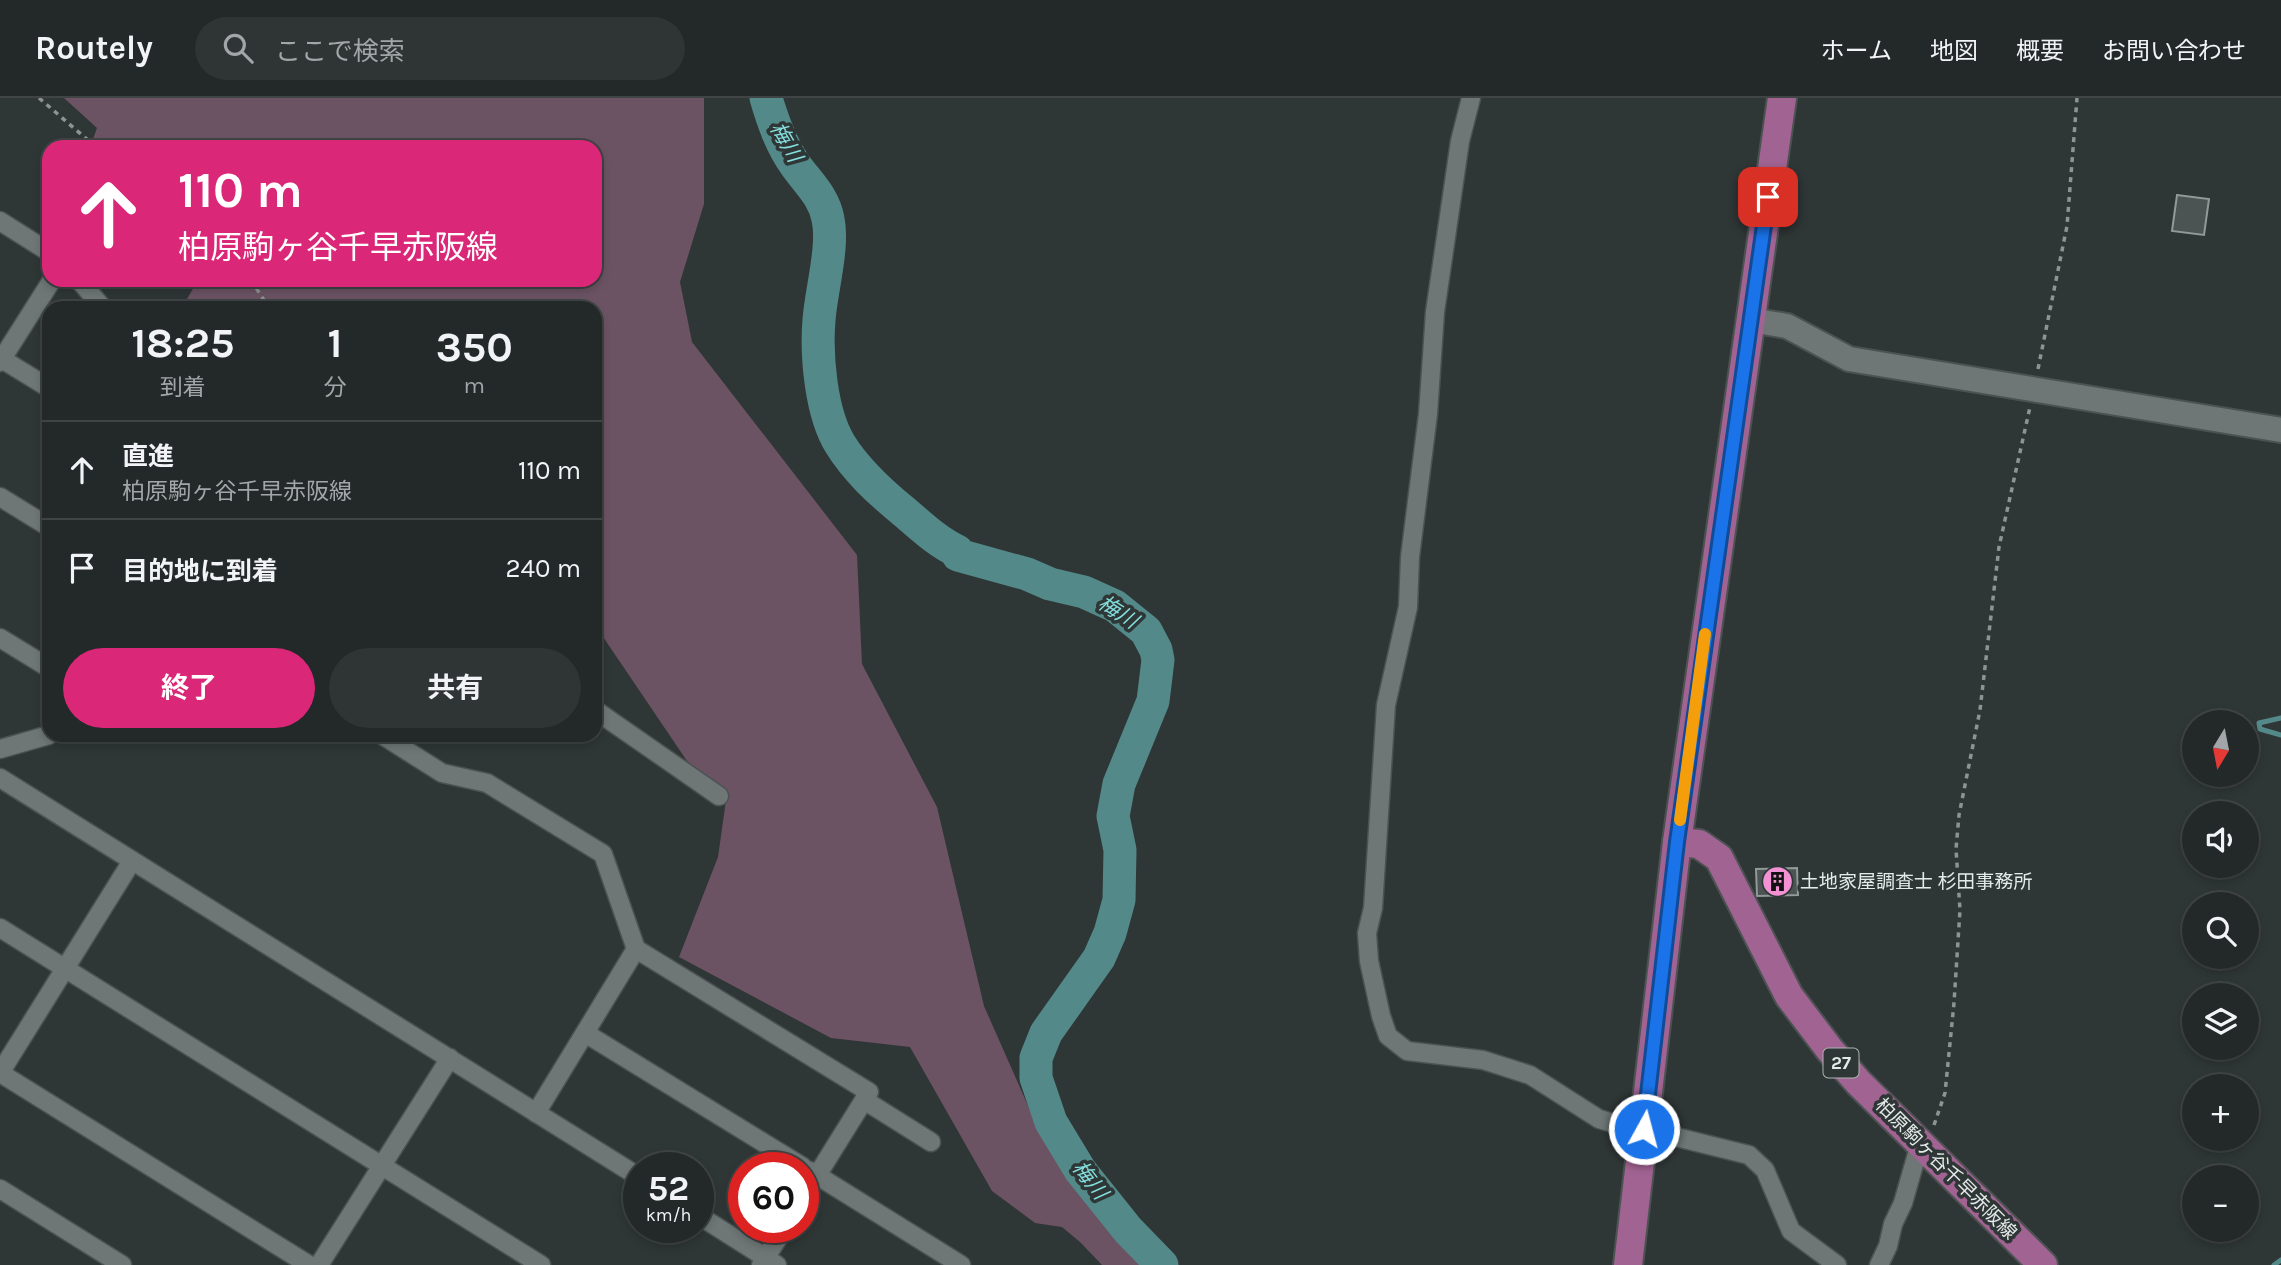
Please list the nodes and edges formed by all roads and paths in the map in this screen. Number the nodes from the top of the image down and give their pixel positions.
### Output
1 (39, 98) edge
2 (1471, 98) edge
3 (1782, 98) edge
4 (2077, 98) edge
5 (88, 140) edge
6 (0, 222) edge
7 (42, 248) edge
8 (48, 287) edge
9 (85, 287) edge
10 (97, 301) edge
11 (1751, 320) junction
12 (1, 360) edge
13 (42, 384) edge
14 (2034, 390) junction
15 (2281, 430) edge
16 (0, 497) edge
17 (42, 523) edge
18 (0, 638) edge
19 (42, 664) edge
20 (602, 715) edge
21 (42, 737) edge
22 (393, 742) edge
23 (0, 750) edge
24 (0, 778) edge
25 (719, 796) dead end
26 (1677, 842) junction
27 (132, 861) junction
28 (0, 929) edge
29 (636, 949) junction
30 (65, 969) junction
31 (585, 1033) junction
32 (450, 1058) junction
33 (0, 1073) edge
34 (864, 1100) junction
35 (536, 1113) junction
36 (931, 1142) dead end
37 (1923, 1146) junction
38 (779, 1152) edge
39 (819, 1156) edge
40 (382, 1166) junction
41 (623, 1167) edge
42 (819, 1177) edge
43 (0, 1189) edge
44 (714, 1226) edge
45 (777, 1243) edge
46 (768, 1263) edge
47 (122, 1265) edge
48 (309, 1265) edge
49 (319, 1265) edge
50 (541, 1265) edge
51 (961, 1265) edge
52 (1628, 1265) edge
53 (1837, 1265) edge
54 (1880, 1265) edge
55 (2043, 1265) edge

1 - 5 path
2 - 53 street, bridge
3 - 11 main road
4 - 14 path
6 - 7 street
8 - 12 street
9 - 10 street
11 - 14 street
11 - 26 main road
12 - 13 street
14 - 15 street
14 - 37 path
16 - 17 street
18 - 19 street
20 - 25 street
21 - 23 street
22 - 29 street
24 - 27 street
26 - 37 main road, 柏原駒ヶ谷千早赤阪線 / 27
26 - 52 main road
27 - 30 street
27 - 32 street
28 - 30 street
29 - 31 street
29 - 34 street
30 - 33 street
30 - 40 street
31 - 35 street
31 - 38 street
32 - 35 street
32 - 40 street
33 - 48 street
34 - 36 street
34 - 39 street
35 - 41 street
37 - 54 street
37 - 55 main road, 柏原駒ヶ谷千早赤阪線 / 27
40 - 49 street
40 - 50 street
42 - 51 street
43 - 47 street
44 - 46 street
45 - 46 street

